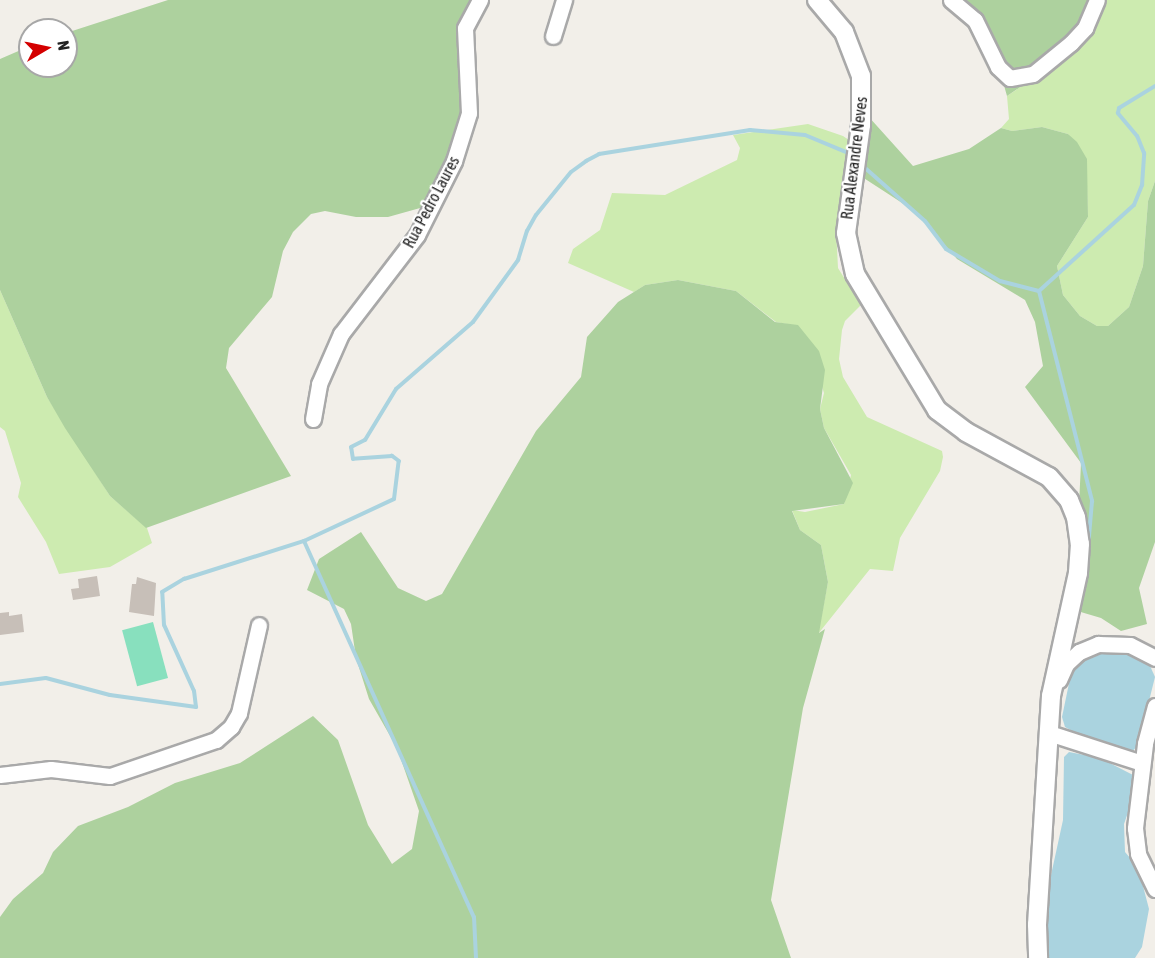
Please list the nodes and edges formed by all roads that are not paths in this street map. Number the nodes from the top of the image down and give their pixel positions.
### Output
1 (480, 0) edge
2 (564, 0) edge
3 (817, 0) edge
4 (951, 0) edge
5 (1097, 0) edge
6 (553, 36) dead end
7 (313, 419) dead end
8 (259, 625) dead end
9 (1155, 658) edge
10 (1051, 696) junction
11 (1155, 706) edge
12 (1049, 733) junction
13 (1142, 763) junction
14 (0, 775) edge
15 (1155, 889) edge
16 (1038, 958) edge

1 - 7 street, Rua Pedro Laures
2 - 6 street
3 - 10 street, Rua Alexandre Neves
4 - 5 street
8 - 14 street
9 - 10 street
10 - 12 street
11 - 13 street
12 - 13 street
12 - 16 street
13 - 15 street

